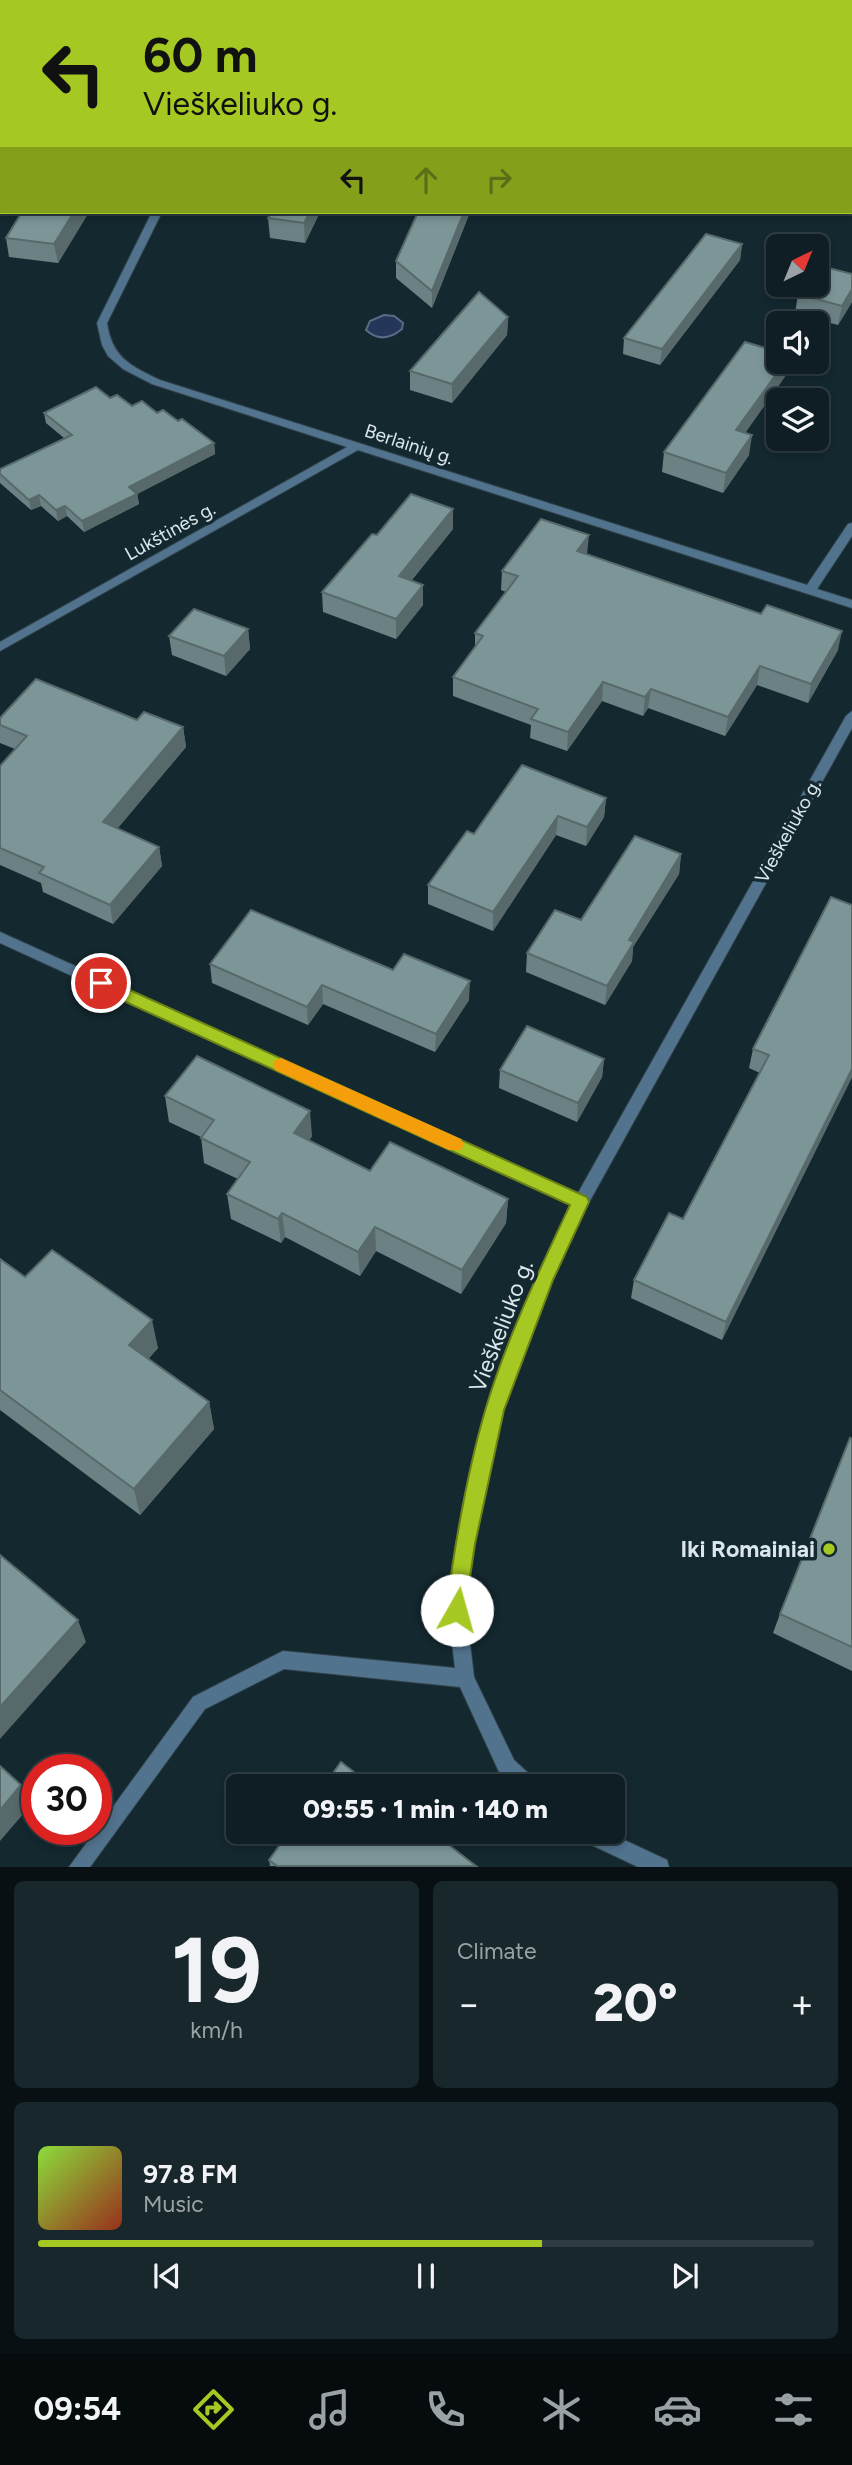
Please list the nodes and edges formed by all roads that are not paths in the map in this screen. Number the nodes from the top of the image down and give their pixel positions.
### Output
1 (156, 214) edge
2 (357, 446) junction
3 (852, 527) edge
4 (810, 590) junction
5 (852, 604) edge
6 (0, 647) edge
7 (852, 716) edge
8 (0, 937) edge
9 (581, 1202) junction
10 (464, 1678) junction
11 (514, 1774) edge
12 (611, 1844) edge
13 (78, 1867) edge
14 (660, 1867) edge

1 - 2 street, Berlainių g.
2 - 4 street, Berlainių g.
2 - 6 street, Lukštinės g.
3 - 4 street
4 - 5 street, Berlainių g.
7 - 9 street, Vieškeliuko g.
8 - 9 street
9 - 10 street, Vieškeliuko g.
10 - 11 street, Vieškeliuko g.
10 - 13 street
12 - 14 street

